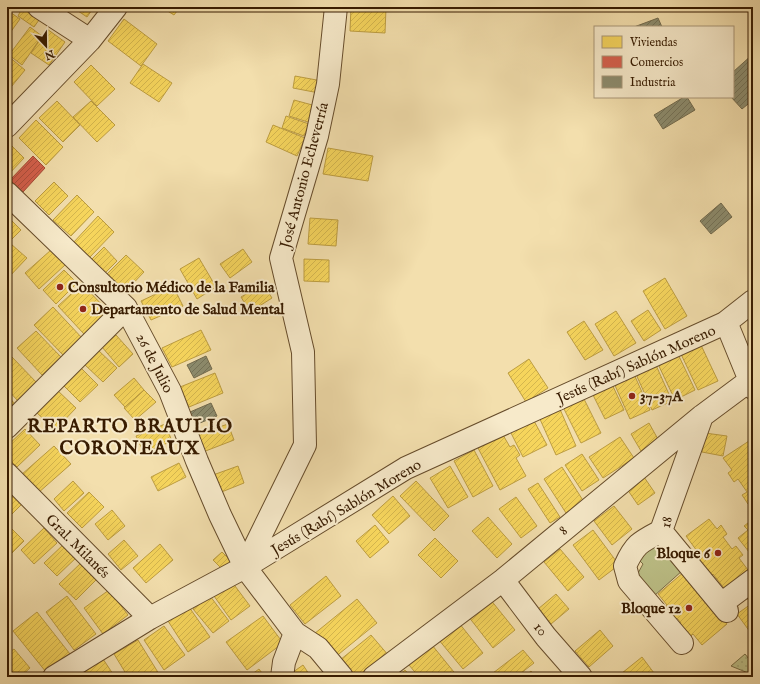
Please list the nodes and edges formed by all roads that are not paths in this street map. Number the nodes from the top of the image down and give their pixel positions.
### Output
1 (40, 7) edge
2 (116, 7) edge
3 (336, 7) edge
4 (90, 40) junction
5 (7, 126) edge
6 (7, 193) edge
7 (753, 301) edge
8 (126, 308) junction
9 (726, 322) junction
10 (751, 384) edge
11 (702, 416) junction
12 (7, 427) edge
13 (7, 474) edge
14 (661, 531) junction
15 (245, 567) junction
16 (503, 580) junction
17 (753, 580) edge
18 (150, 618) junction
19 (295, 633) junction
20 (682, 643) dead end
21 (54, 677) edge
22 (282, 677) edge
23 (342, 677) edge
24 (374, 677) edge
25 (581, 677) edge

1 - 4 street
2 - 4 street
3 - 15 street, José Antonio Echeverría
4 - 5 street
6 - 8 street, 26 de Julio
7 - 9 street, Jesús (Rabí) Sablón Moreno
8 - 12 street
8 - 15 street, 26 de Julio
9 - 10 street
9 - 15 street, Jesús (Rabí) Sablón Moreno
10 - 11 street, 8
11 - 14 street, 18
11 - 16 street, 8
13 - 18 street, Gral. Milanés
14 - 17 street, 18
14 - 20 street
15 - 18 street, Jesús (Rabí) Sablón Moreno
15 - 19 street, 26 de Julio
16 - 24 street, 8
16 - 25 street, 10
18 - 21 street, Jesús (Rabí) Sablón Moreno
19 - 22 street
19 - 23 street, 26 de Julio

